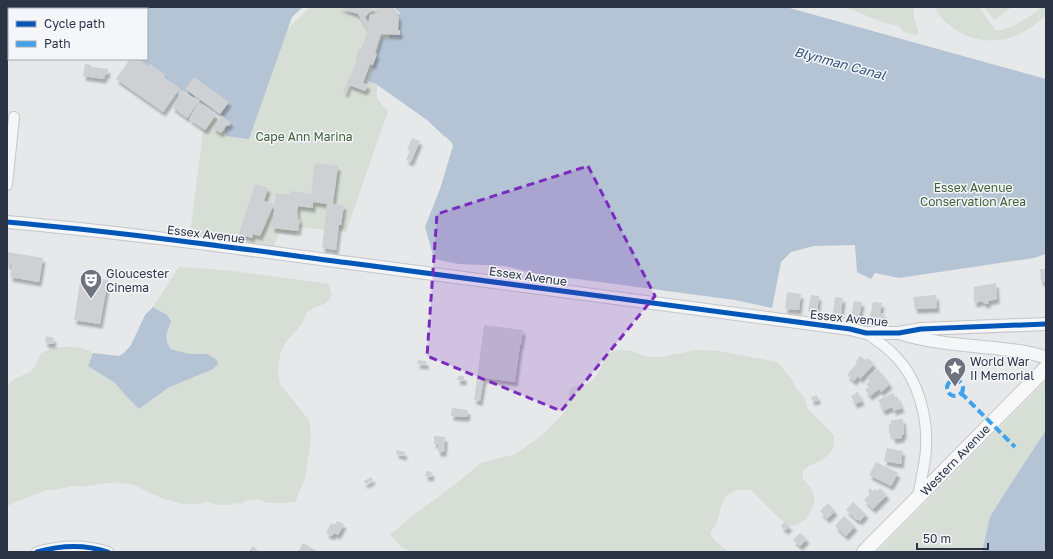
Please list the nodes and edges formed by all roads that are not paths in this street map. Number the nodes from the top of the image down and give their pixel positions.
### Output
1 (14, 117) dead end
2 (7, 184) edge
3 (7, 222) edge
4 (1046, 324) edge
5 (866, 333) junction
6 (899, 333) junction
7 (1046, 358) edge
8 (1046, 368) edge
9 (918, 498) junction
10 (37, 552) edge
11 (108, 552) edge
12 (864, 552) edge

1 - 2 street
3 - 5 street, Essex Avenue
4 - 6 street, Essex Avenue
5 - 6 street, Essex Avenue
5 - 9 street
6 - 7 street, Essex Avenue
8 - 9 main road, Western Avenue
9 - 12 main road, Western Avenue
10 - 11 street

